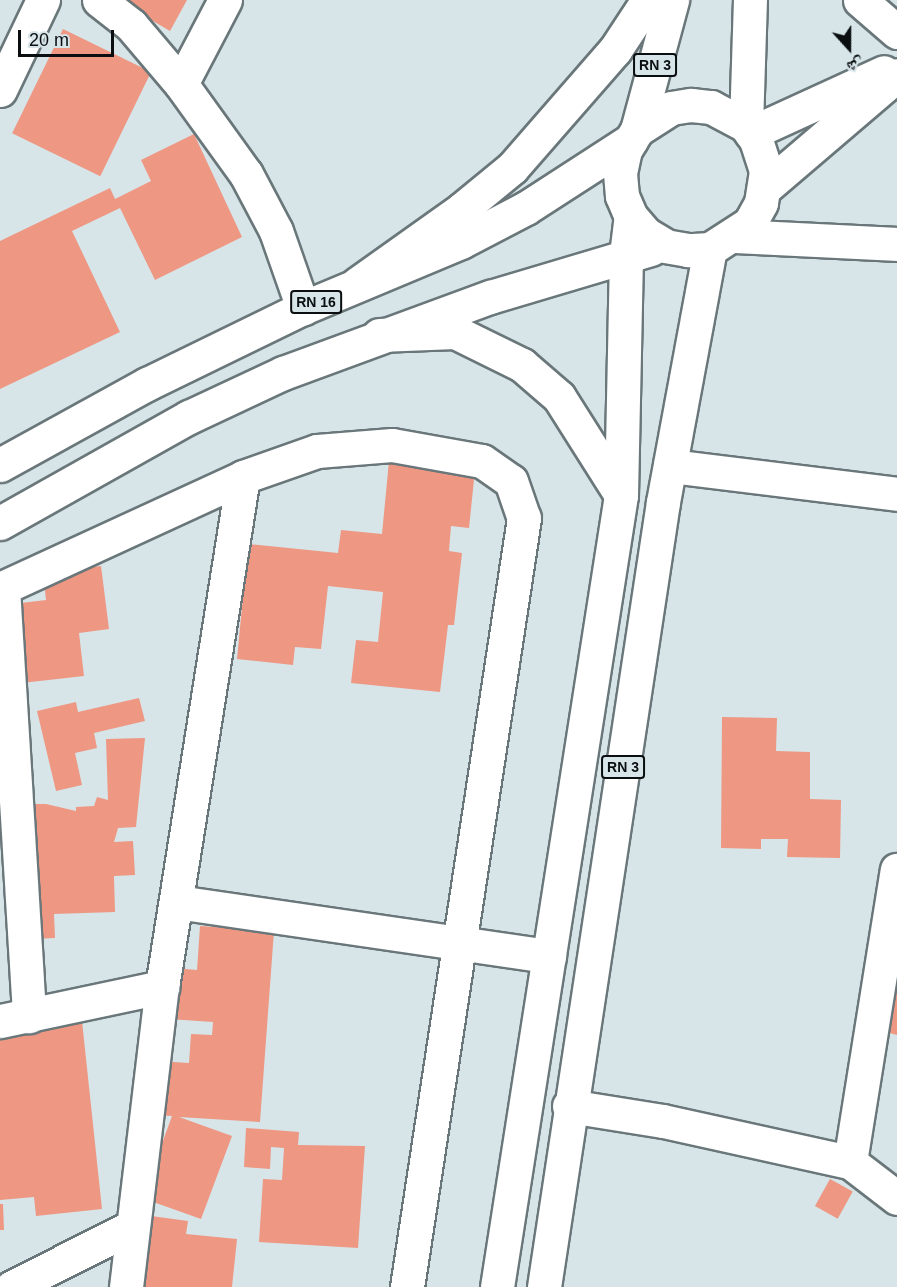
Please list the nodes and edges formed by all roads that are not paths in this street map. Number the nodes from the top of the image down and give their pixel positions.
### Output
1 (43, 0) edge
2 (99, 0) edge
3 (225, 0) edge
4 (648, 0) edge
5 (672, 0) edge
6 (750, 0) edge
7 (860, 0) edge
8 (897, 32) edge
9 (897, 66) edge
10 (897, 75) edge
11 (181, 84) junction
12 (0, 90) edge
13 (748, 130) junction
14 (634, 135) junction
15 (766, 188) junction
16 (631, 217) junction
17 (723, 242) junction
18 (897, 244) edge
19 (666, 246) junction
20 (626, 255) junction
21 (357, 284) junction
22 (303, 308) junction
23 (379, 335) junction
24 (0, 465) edge
25 (670, 466) junction
26 (243, 477) junction
27 (897, 494) edge
28 (621, 495) junction
29 (0, 523) edge
30 (1, 589) edge
31 (897, 870) edge
32 (177, 902) junction
33 (458, 945) junction
34 (549, 956) junction
35 (162, 987) junction
36 (14, 1019) edge
37 (569, 1106) junction
38 (850, 1162) junction
39 (897, 1198) edge
40 (132, 1227) junction
41 (12, 1287) edge
42 (126, 1287) edge
43 (407, 1287) edge
44 (497, 1287) edge
45 (544, 1287) edge

1 - 12 main road
2 - 11 main road
3 - 11 main road
4 - 21 main road
5 - 14 main road, RN 3
6 - 13 main road
7 - 8 main road
9 - 13 main road
10 - 15 main road
11 - 22 main road
13 - 14 main road
13 - 15 main road
14 - 16 main road
14 - 21 main road, RN 16
15 - 17 main road
16 - 19 main road
16 - 20 main road, RN 3
17 - 18 main road
17 - 19 main road
17 - 25 main road, RN 3
19 - 20 main road
20 - 23 main road
20 - 28 main road, RN 3
21 - 22 main road, RN 16
22 - 24 main road, RN 16
23 - 28 main road
23 - 29 main road
25 - 27 main road
25 - 37 main road, RN 3
26 - 30 main road
26 - 32 main road
26 - 33 main road
28 - 34 main road, RN 3
30 - 36 main road
31 - 38 main road
32 - 33 main road
32 - 35 main road
33 - 34 main road
33 - 43 main road
34 - 44 main road, RN 3
35 - 36 main road
35 - 40 main road
37 - 38 main road
37 - 45 main road, RN 3
38 - 39 main road
40 - 41 main road
40 - 42 main road

